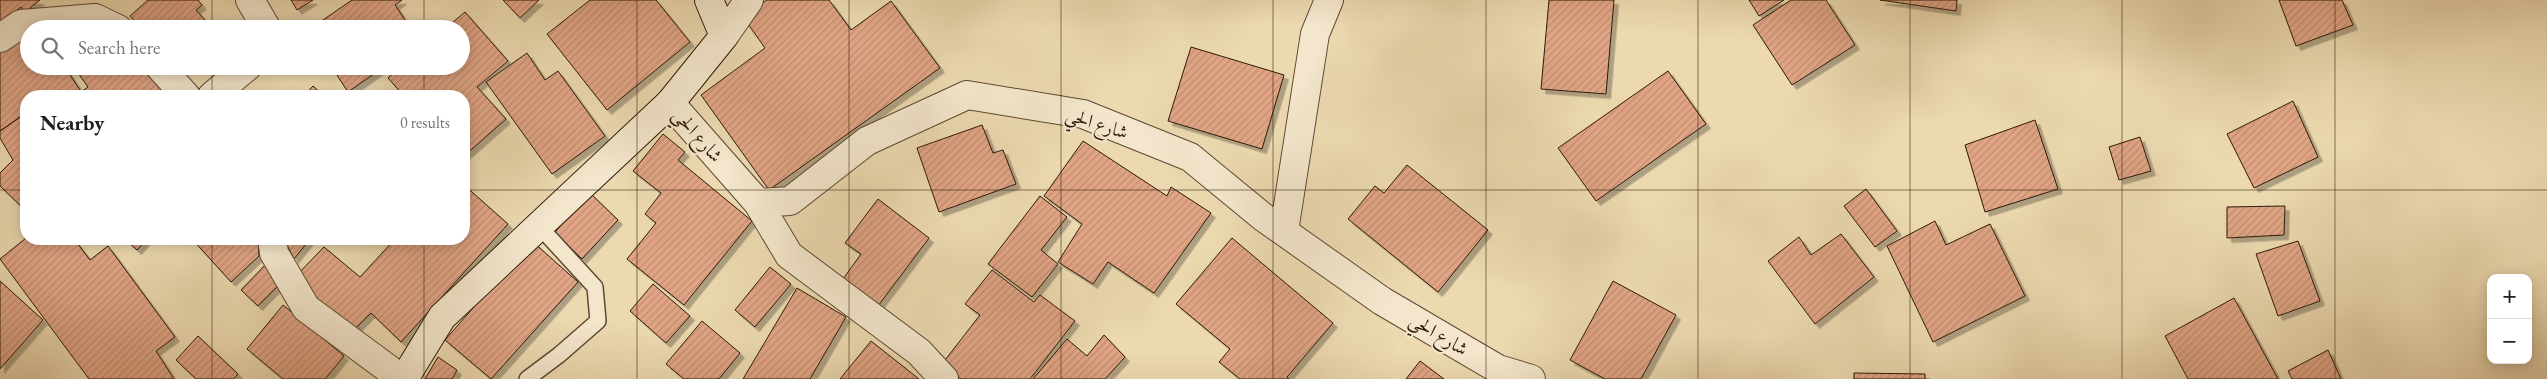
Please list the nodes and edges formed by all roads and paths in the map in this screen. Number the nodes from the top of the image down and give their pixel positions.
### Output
1 (250, 0) edge
2 (708, 0) edge
3 (748, 0) edge
4 (1329, 0) edge
5 (70, 20) edge
6 (99, 20) edge
7 (262, 20) edge
8 (20, 25) edge
9 (724, 36) junction
10 (0, 38) edge
11 (167, 75) edge
12 (237, 75) edge
13 (181, 90) edge
14 (219, 90) edge
15 (670, 103) junction
16 (758, 204) junction
17 (539, 226) junction
18 (1284, 230) junction
19 (273, 245) edge
20 (403, 379) edge
21 (527, 379) edge
22 (944, 379) edge
23 (1531, 379) edge

1 - 7 street
2 - 9 street
3 - 9 street
4 - 18 street
5 - 6 street
8 - 10 street
9 - 15 street
11 - 13 street
12 - 14 street
15 - 16 street, شارع الحي
15 - 17 street
16 - 18 street, شارع الحي
16 - 22 street
17 - 20 street
17 - 21 lane
18 - 23 street, شارع الحي
19 - 20 street

